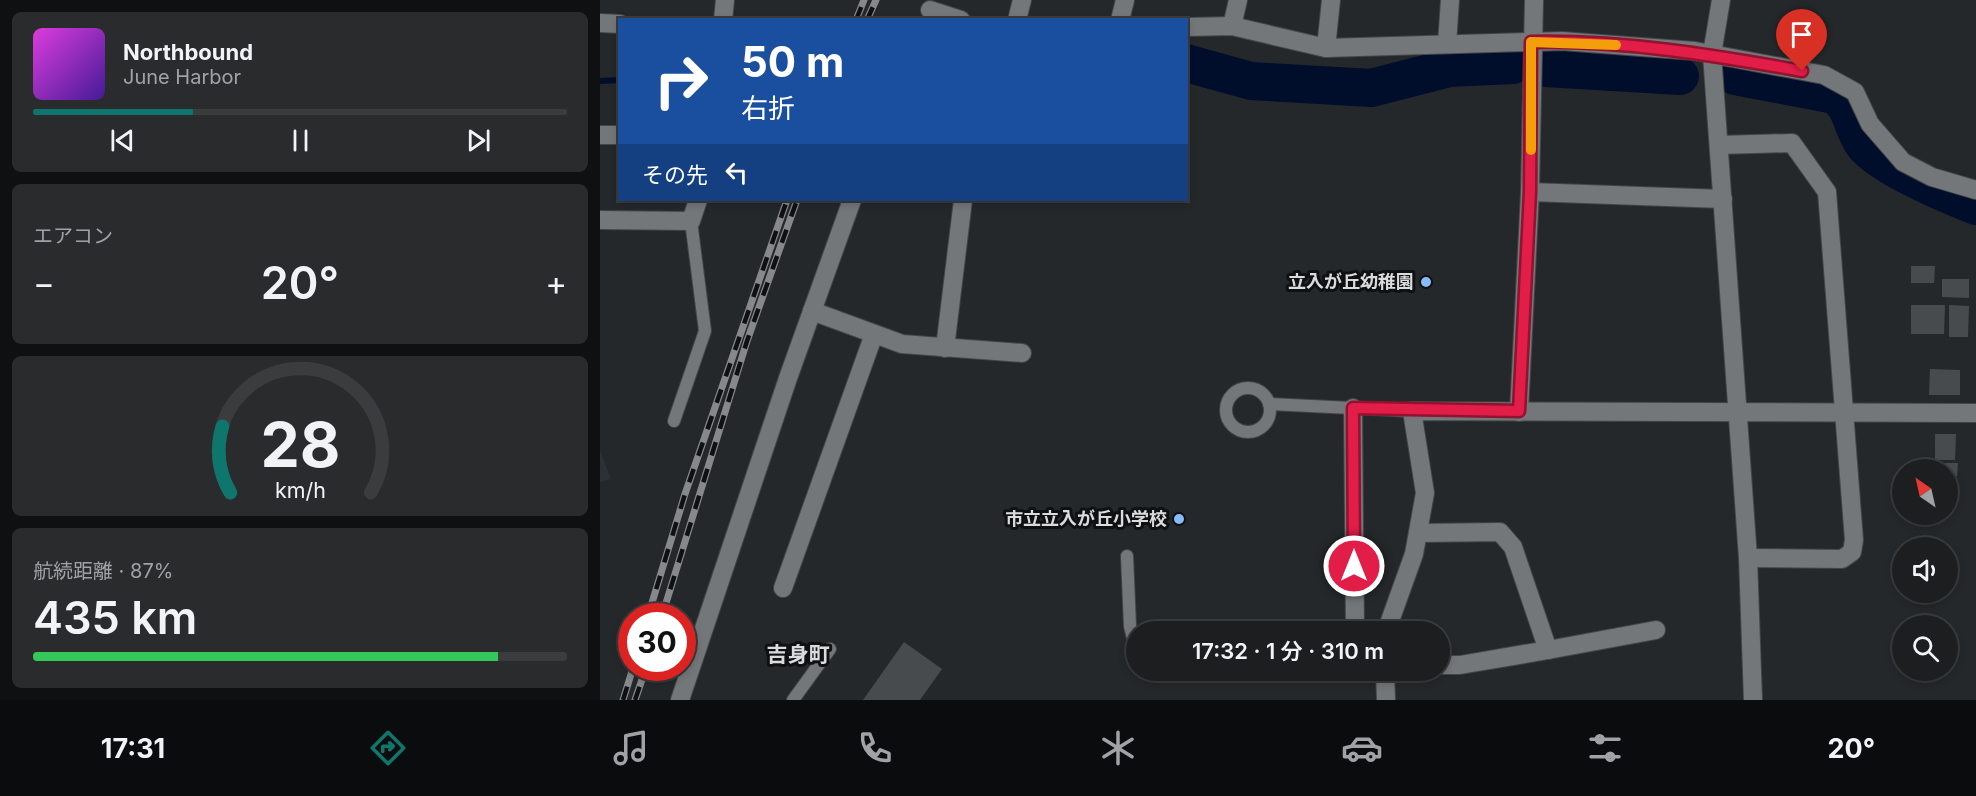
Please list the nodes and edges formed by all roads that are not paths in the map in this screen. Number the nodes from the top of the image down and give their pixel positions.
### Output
1 (725, 0) edge
2 (1022, 0) edge
3 (1125, 0) edge
4 (1238, 0) edge
5 (1331, 0) edge
6 (1450, 0) edge
7 (1534, 0) edge
8 (1721, 0) edge
9 (930, 10) edge
10 (723, 18) edge
11 (955, 18) edge
12 (1018, 18) edge
13 (1120, 18) edge
14 (600, 23) edge
15 (618, 24) edge
16 (1233, 26) junction
17 (1188, 27) edge
18 (1531, 42) junction
19 (1447, 44) junction
20 (1326, 48) junction
21 (1712, 54) junction
22 (600, 135) edge
23 (618, 135) edge
24 (1719, 145) junction
25 (1976, 190) edge
26 (1530, 192) junction
27 (1723, 199) junction
28 (698, 201) edge
29 (852, 201) edge
30 (963, 201) edge
31 (600, 220) edge
32 (691, 220) junction
33 (812, 312) junction
34 (874, 334) junction
35 (945, 348) junction
36 (1022, 353) dead end
37 (1269, 404) dead end
38 (1353, 408) junction
39 (1412, 411) junction
40 (1519, 411) junction
41 (1738, 412) junction
42 (1844, 413) junction
43 (1976, 413) edge
44 (674, 421) dead end
45 (1418, 533) junction
46 (1127, 556) dead end
47 (1748, 558) junction
48 (783, 588) dead end
49 (1130, 621) edge
50 (1355, 621) edge
51 (1390, 621) edge
52 (1656, 630) dead end
53 (830, 649) dead end
54 (1548, 650) junction
55 (1450, 665) edge
56 (1386, 681) edge
57 (680, 700) edge
58 (794, 700) edge
59 (1386, 700) edge
60 (1750, 700) edge

1 - 10 street
2 - 12 street
3 - 13 street
4 - 16 street
5 - 20 street
6 - 19 street
7 - 18 street
8 - 21 street
9 - 11 street
14 - 15 street
16 - 17 street
16 - 20 street
18 - 19 street
18 - 21 street
18 - 26 street
19 - 20 street
21 - 24 street
21 - 25 street
22 - 23 street
24 - 27 street
24 - 42 street
26 - 27 street
26 - 40 street
27 - 41 street
28 - 32 street
29 - 33 street
30 - 35 street
31 - 32 street
32 - 44 lane
33 - 34 street
33 - 57 street
34 - 35 street
34 - 48 street
35 - 36 street
37 - 38 lane
38 - 39 lane
38 - 50 street
39 - 40 street
39 - 45 street
40 - 41 street
41 - 42 street
41 - 47 street
42 - 43 street
42 - 47 street
45 - 51 street
45 - 54 street
46 - 49 lane
47 - 60 street
52 - 54 street
53 - 58 lane
54 - 55 street
56 - 59 street

